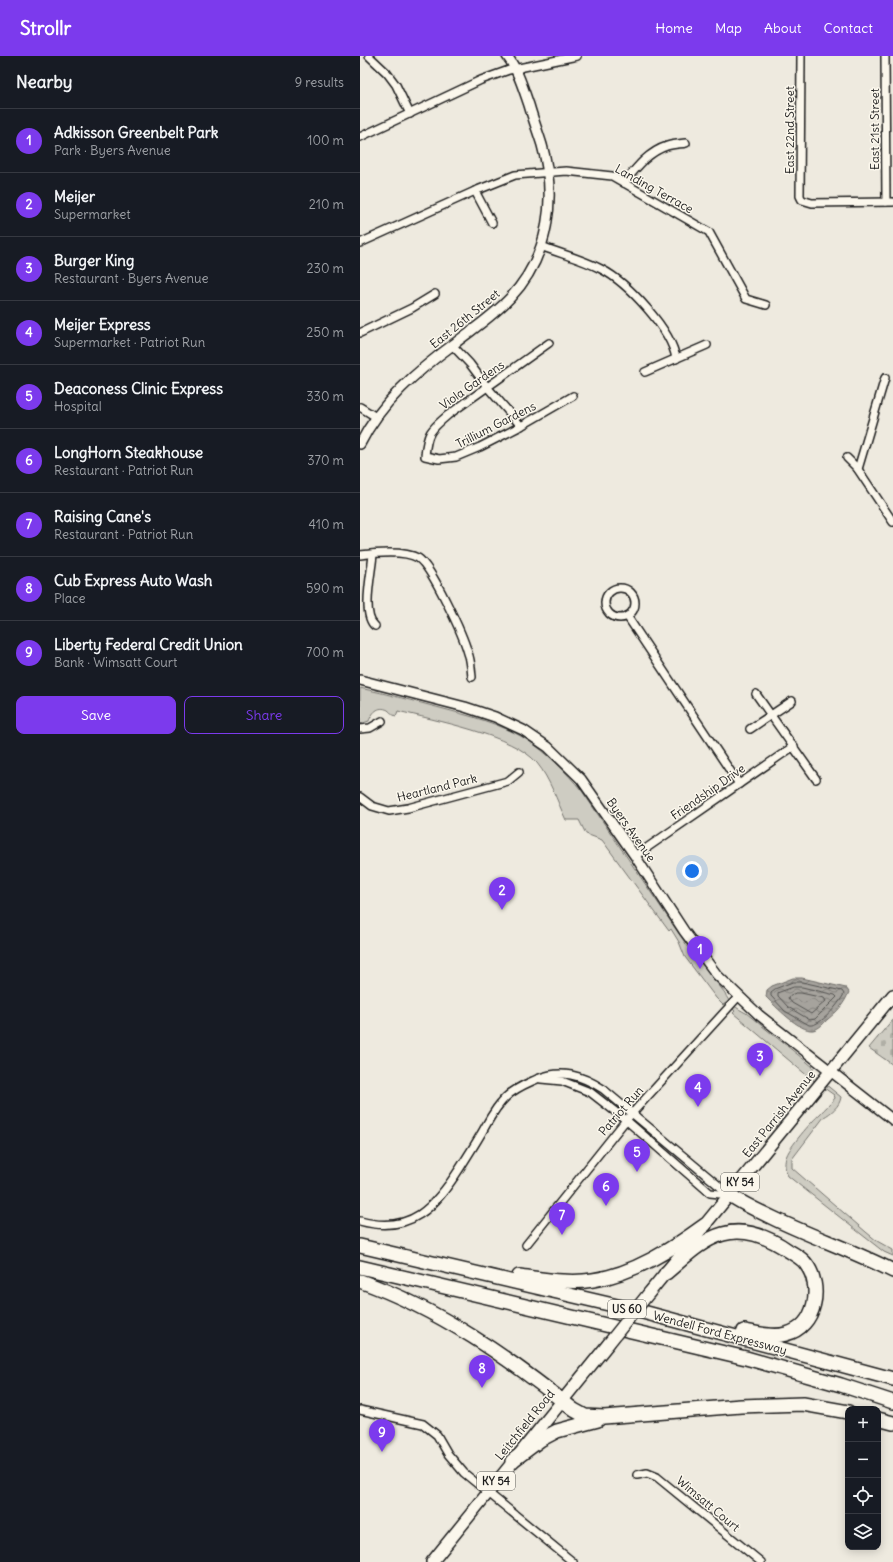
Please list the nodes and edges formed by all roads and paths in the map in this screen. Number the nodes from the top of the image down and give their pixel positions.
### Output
1 (369, 56) edge
2 (507, 56) edge
3 (577, 56) edge
4 (801, 56) edge
5 (885, 56) edge
6 (515, 69) junction
7 (410, 114) junction
8 (360, 137) edge
9 (686, 143) dead end
10 (548, 171) junction
11 (624, 183) junction
12 (475, 191) junction
13 (890, 202) edge
14 (492, 223) dead end
15 (360, 243) edge
16 (541, 246) junction
17 (435, 294) dead end
18 (766, 305) dead end
19 (360, 333) edge
20 (549, 344) dead end
21 (452, 345) junction
22 (707, 345) dead end
23 (676, 358) junction
24 (645, 372) dead end
25 (885, 378) dead end
26 (488, 388) junction
27 (573, 396) dead end
28 (360, 407) edge
29 (376, 417) junction
30 (521, 426) junction
31 (360, 444) edge
32 (424, 456) joint
33 (847, 458) dead end
34 (858, 469) junction
35 (893, 522) edge
36 (360, 554) edge
37 (373, 554) junction
38 (628, 616) junction
39 (375, 626) dead end
40 (472, 677) dead end
41 (360, 680) edge
42 (756, 694) dead end
43 (792, 701) dead end
44 (771, 714) junction
45 (382, 721) dead end
46 (360, 729) edge
47 (750, 729) dead end
48 (794, 746) junction
49 (520, 772) dead end
50 (816, 779) dead end
51 (739, 784) junction
52 (360, 797) edge
53 (635, 856) junction
54 (739, 996) junction
55 (893, 996) edge
56 (831, 1072) junction
57 (538, 1078) junction
58 (633, 1113) junction
59 (626, 1120) junction
60 (893, 1120) edge
61 (730, 1194) junction
62 (360, 1221) edge
63 (705, 1225) junction
64 (526, 1245) dead end
65 (360, 1246) edge
66 (400, 1256) junction
67 (360, 1267) edge
68 (893, 1271) edge
69 (666, 1273) junction
70 (360, 1282) edge
71 (643, 1312) junction
72 (609, 1343) joint
73 (893, 1379) edge
74 (841, 1385) junction
75 (562, 1400) junction
76 (893, 1402) edge
77 (360, 1410) edge
78 (845, 1411) edge
79 (893, 1411) edge
80 (615, 1416) junction
81 (881, 1420) edge
82 (893, 1424) edge
83 (512, 1461) junction
84 (637, 1475) dead end
85 (488, 1492) junction
86 (432, 1562) edge
87 (573, 1562) edge
88 (761, 1562) edge

1 - 7 street
2 - 6 street, East 26th Street
3 - 6 street
4 - 13 street, East 22nd Street
5 - 13 street, East 21st Street
6 - 7 street
6 - 10 street, East 26th Street
7 - 8 street
9 - 11 street
10 - 11 street, Landing Terrace
10 - 12 street, Landing Terrace
10 - 16 street, East 26th Street
11 - 18 street, Landing Terrace
12 - 14 street
12 - 15 street, Landing Terrace
16 - 21 street, East 26th Street
16 - 23 street
17 - 19 street
20 - 26 street, Viola Gardens
21 - 26 street
21 - 29 street, East 26th Street
22 - 23 street
23 - 24 street
25 - 34 street
26 - 30 street
26 - 32 street, Viola Gardens
27 - 30 street, Trillium Gardens
28 - 29 street
29 - 31 street, East 26th Street
30 - 32 street, Trillium Gardens
33 - 34 street
34 - 35 street
36 - 37 street
37 - 39 street
37 - 40 street
38 - 38 street
38 - 51 street
41 - 53 street, Byers Avenue
42 - 44 street
43 - 44 street
44 - 47 street
44 - 48 street
45 - 46 street
48 - 50 street
48 - 51 street, Friendship Drive
49 - 52 street, Heartland Park
51 - 53 street, Friendship Drive
53 - 54 street, Byers Avenue
54 - 56 street, Byers Avenue
54 - 58 street, Patriot Run
55 - 56 main road, East Parrish Avenue / KY 54
56 - 60 street, Byers Avenue
56 - 61 main road, East Parrish Avenue / KY 54
57 - 58 street
57 - 59 street
57 - 62 street
58 - 59 street, Patriot Run
58 - 61 street
59 - 61 street
59 - 64 street, Patriot Run
61 - 63 main road, East Parrish Avenue / KY 54
61 - 68 highway
63 - 66 highway
63 - 69 main road, East Parrish Avenue / KY 54
65 - 66 highway, Wendell Ford Expressway / US 60
66 - 71 highway, Wendell Ford Expressway / US 60
67 - 74 highway, Wendell Ford Expressway / US 60
69 - 71 highway
69 - 72 main road, East Parrish Avenue / KY 54, bridge
70 - 75 highway
71 - 73 highway, Wendell Ford Expressway / US 60
72 - 75 main road, Leitchfield Road / KY 54
74 - 76 highway, US 60
74 - 79 highway
75 - 80 highway
75 - 83 main road, Leitchfield Road / KY 54
77 - 85 street
78 - 80 highway
80 - 83 highway
81 - 82 highway
83 - 85 main road, Leitchfield Road / KY 54
84 - 88 street, Wimsatt Court
85 - 86 main road, Leitchfield Road / KY 54
85 - 87 street

